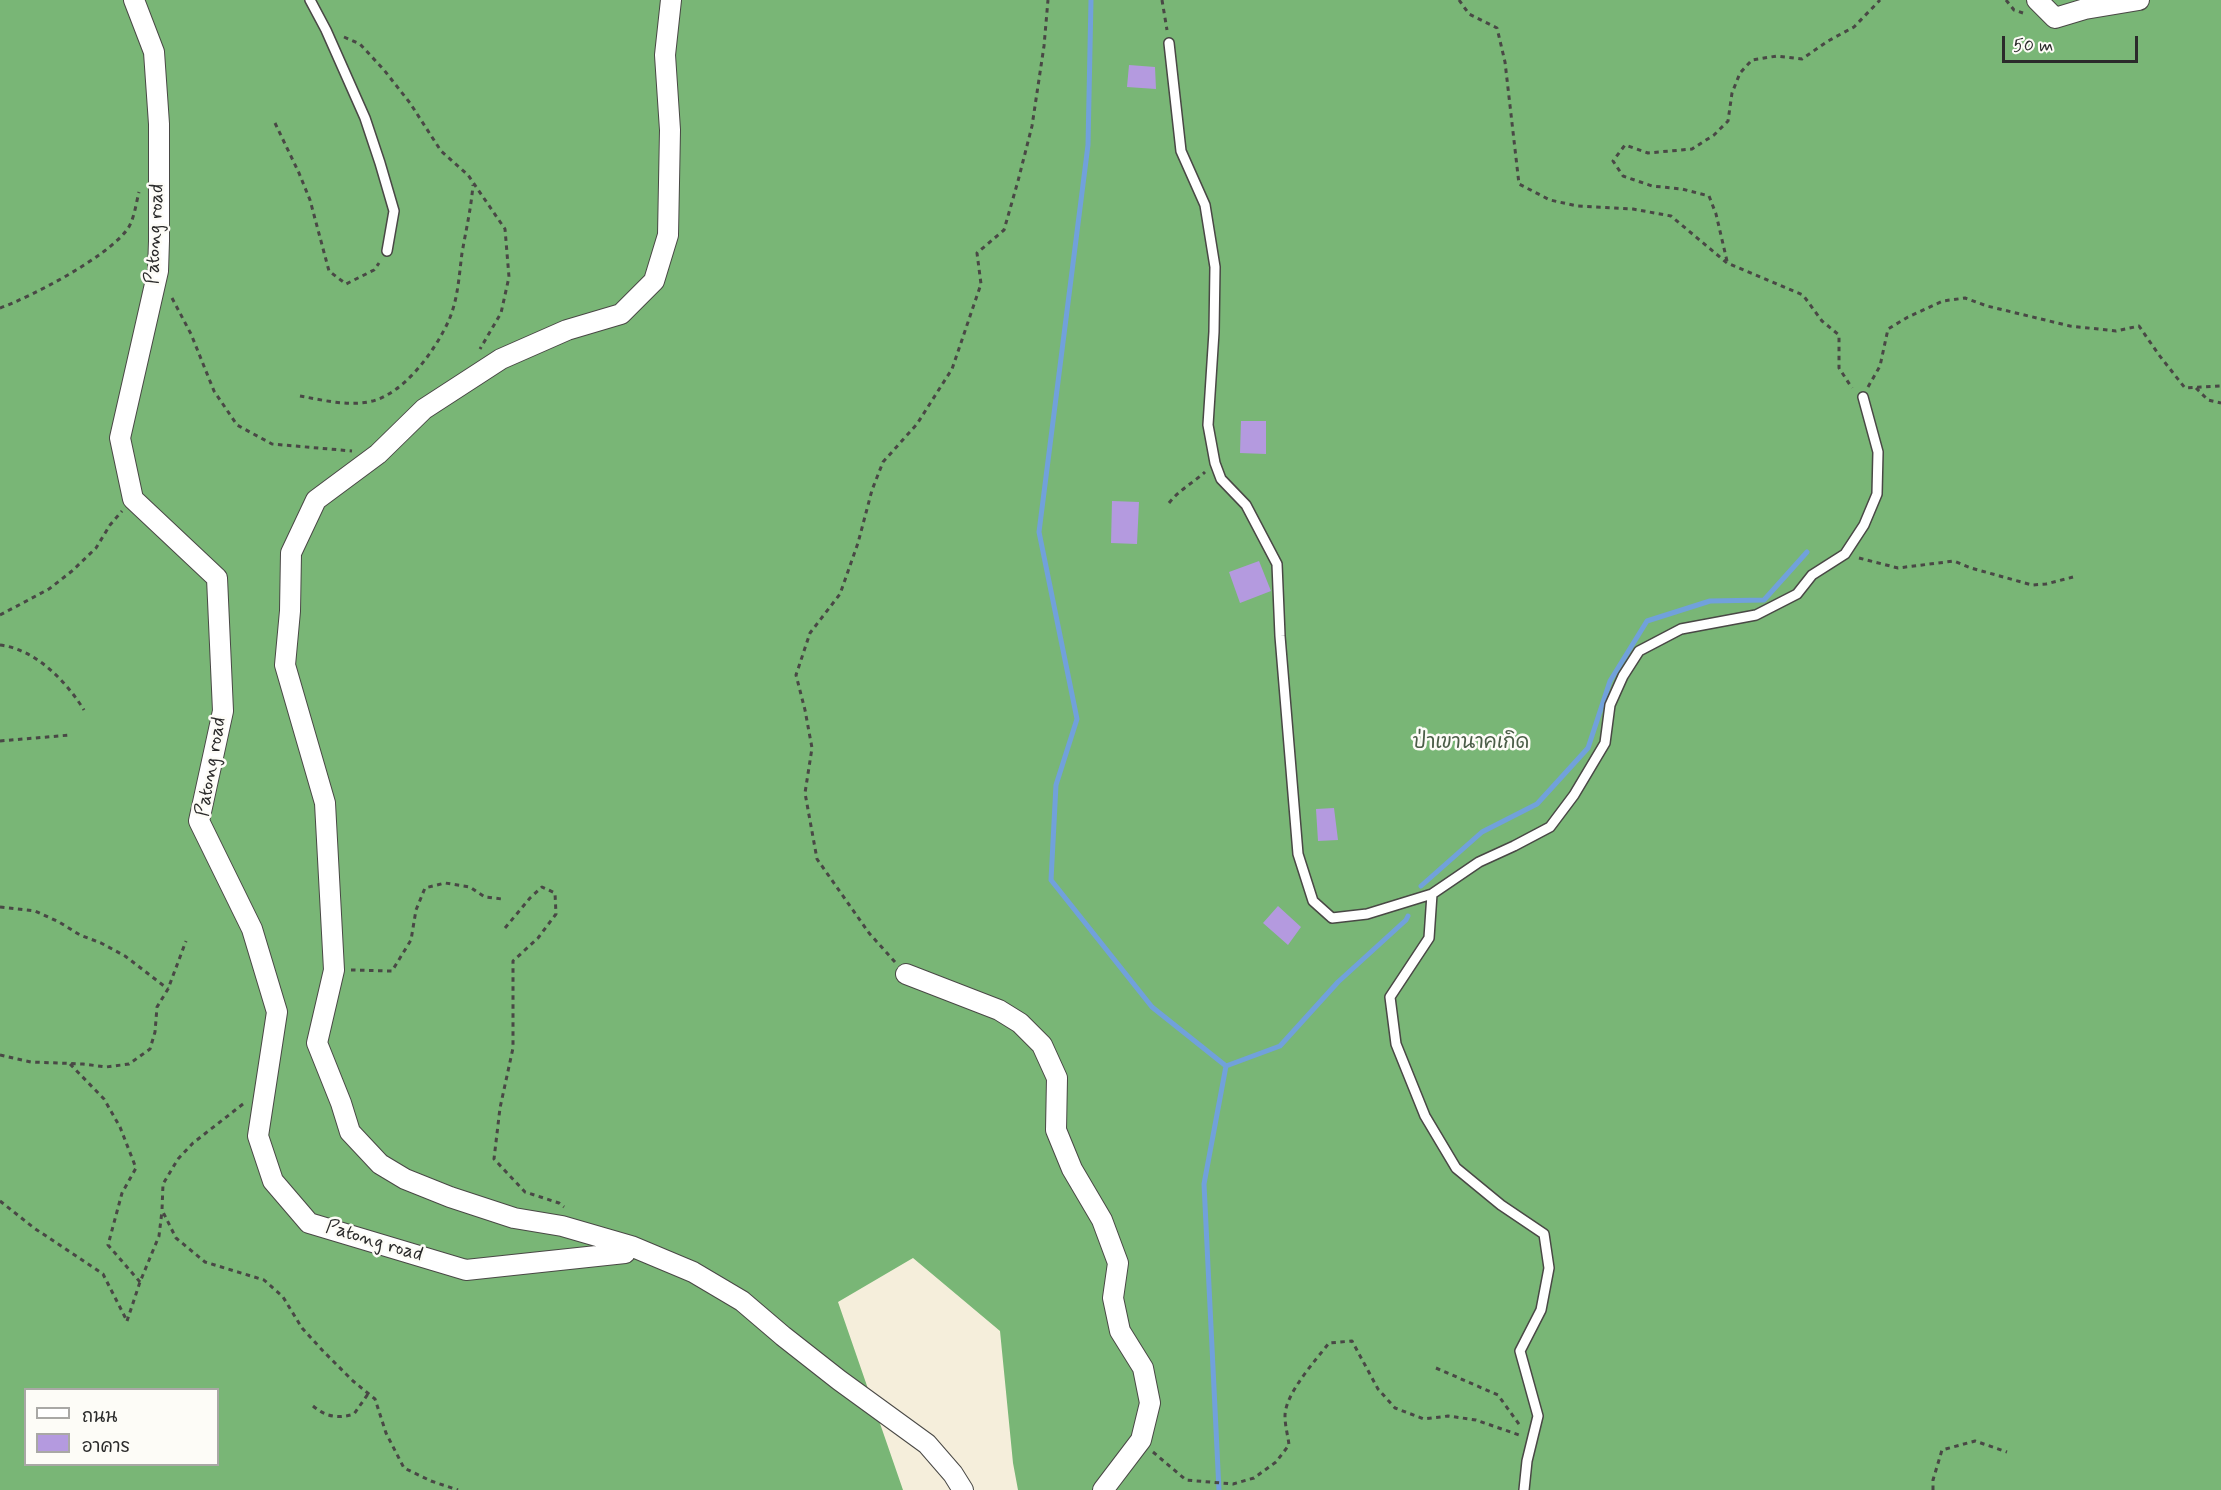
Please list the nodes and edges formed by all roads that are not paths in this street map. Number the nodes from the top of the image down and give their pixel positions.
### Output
1 (134, 0) edge
2 (310, 0) edge
3 (671, 0) edge
4 (2037, 0) edge
5 (2139, 0) edge
6 (1169, 43) road end
7 (387, 251) road end
8 (1863, 396) road end
9 (1432, 894) junction
10 (906, 974) road end
11 (625, 1253) dead end
12 (963, 1490) edge
13 (1103, 1490) edge
14 (1524, 1490) edge

1 - 11 street, Patong road
2 - 7 lane
3 - 12 street
4 - 5 street
6 - 9 lane
8 - 9 lane
9 - 14 lane
10 - 13 street

